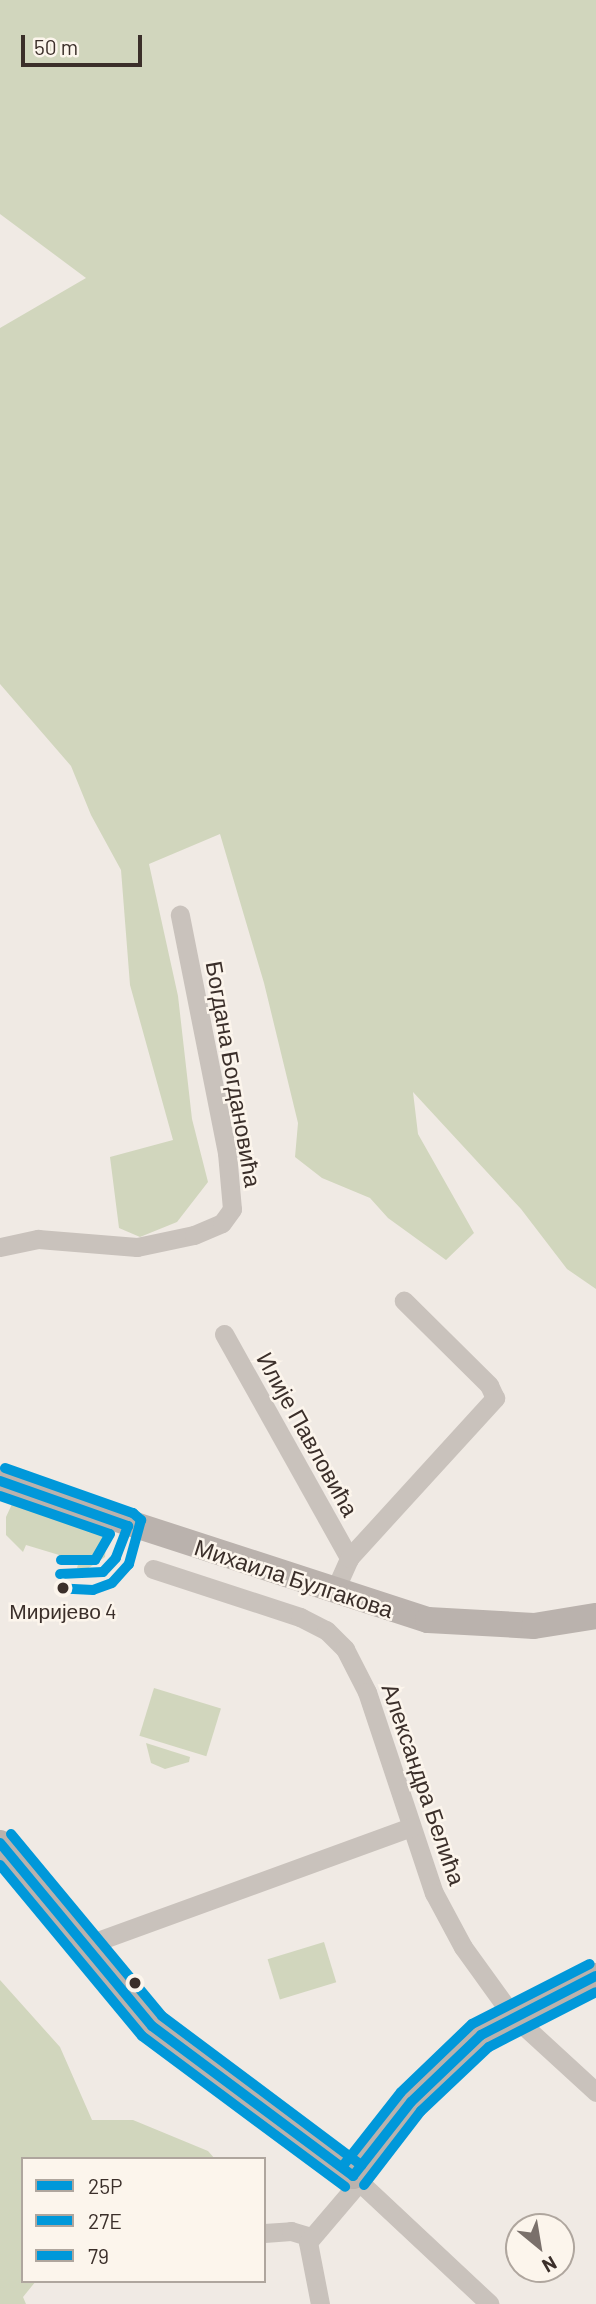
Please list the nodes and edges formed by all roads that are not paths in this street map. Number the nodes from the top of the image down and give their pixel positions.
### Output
1 (180, 915) dead end
2 (0, 1247) edge
3 (404, 1301) dead end
4 (224, 1334) dead end
5 (0, 1481) edge
6 (349, 1558) junction
7 (153, 1569) dead end
8 (335, 1590) junction
9 (596, 1616) edge
10 (411, 1827) junction
11 (0, 1843) edge
12 (85, 1946) junction
13 (596, 1976) edge
14 (512, 2015) junction
15 (596, 2092) edge
16 (357, 2179) junction
17 (266, 2233) edge
18 (311, 2237) junction
19 (320, 2304) edge
20 (490, 2304) edge

1 - 2 street, Богдана Богдановића
3 - 6 street
4 - 6 street, Илије Павловића
5 - 8 street, Михаила Булгакова
6 - 8 street
7 - 10 street, Александра Белића
8 - 9 street, Михаила Булгакова
10 - 12 street
10 - 14 street, Александра Белића
11 - 12 street
12 - 16 street
13 - 14 street
14 - 15 street, Александра Белића
14 - 16 street
16 - 18 street
16 - 20 street
17 - 18 street
18 - 19 street

